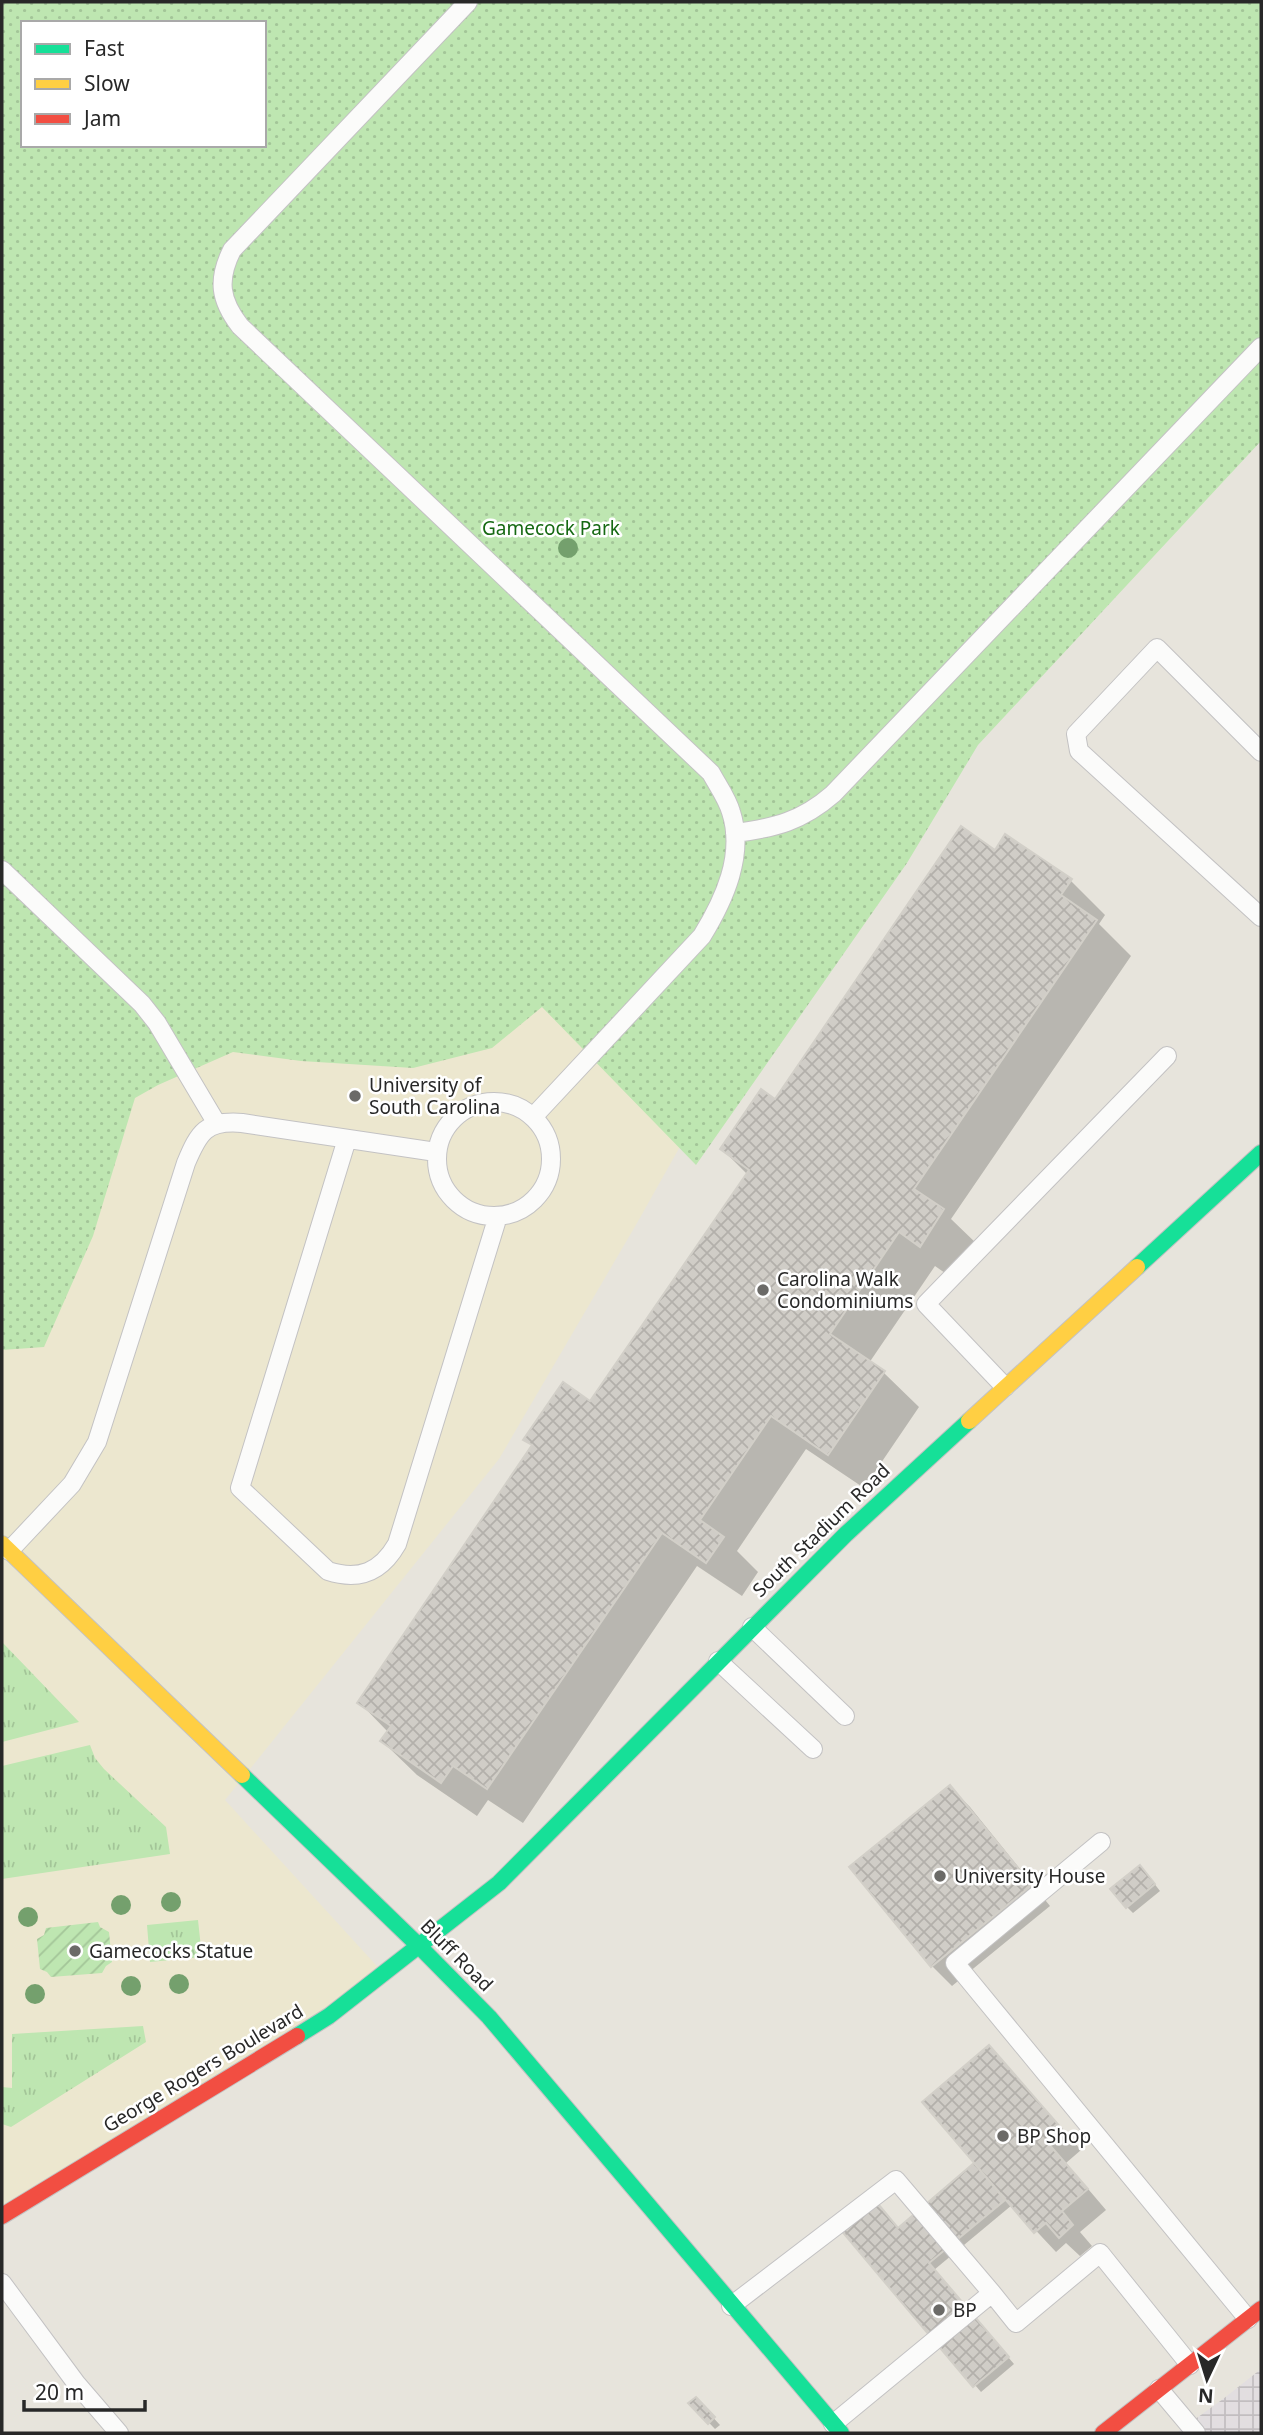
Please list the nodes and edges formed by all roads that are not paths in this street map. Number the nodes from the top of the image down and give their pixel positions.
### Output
1 (468, 2) edge
2 (1261, 347) edge
3 (1261, 752) edge
4 (735, 834) junction
5 (2, 870) edge
6 (1261, 917) edge
7 (1167, 1056) dead end
8 (533, 1117) junction
9 (217, 1124) junction
10 (347, 1139) junction
11 (436, 1152) junction
12 (1261, 1153) edge
13 (498, 1216) junction
14 (1005, 1387) junction
15 (5, 1547) edge
16 (752, 1627) junction
17 (718, 1661) junction
18 (845, 1716) dead end
19 (813, 1749) dead end
20 (1101, 1842) dead end
21 (419, 1946) junction
22 (2, 2216) edge
23 (2, 2283) edge
24 (992, 2293) junction
25 (731, 2306) junction
26 (1255, 2314) edge
27 (1190, 2365) junction
28 (1159, 2389) junction
29 (837, 2429) edge
30 (119, 2433) edge
31 (1103, 2433) edge
32 (1196, 2433) edge

1 - 4 lane
2 - 4 lane
3 - 6 lane
4 - 8 lane
5 - 9 lane
7 - 14 lane
8 - 11 lane
8 - 13 lane
9 - 10 lane
9 - 15 lane
10 - 11 lane
10 - 13 lane
11 - 13 lane
12 - 14 street, South Stadium Road
14 - 16 street, South Stadium Road
15 - 21 street, Bluff Road
16 - 17 street, South Stadium Road
16 - 18 lane
17 - 19 lane
17 - 21 street, South Stadium Road
20 - 26 lane
21 - 22 street, George Rogers Boulevard
21 - 25 street, Bluff Road
23 - 30 lane
24 - 25 lane
24 - 27 lane
24 - 29 lane
25 - 29 street, Bluff Road
26 - 27 street
27 - 28 street
28 - 31 street
28 - 32 lane

